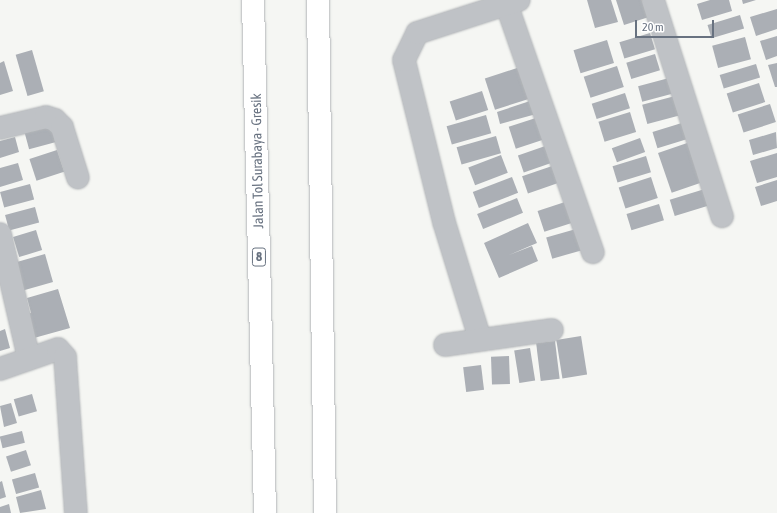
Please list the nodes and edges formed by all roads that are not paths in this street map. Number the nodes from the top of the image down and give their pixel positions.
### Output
1 (253, 0) edge
2 (318, 0) edge
3 (653, 0) edge
4 (510, 1) edge
5 (0, 128) edge
6 (78, 178) dead end
7 (722, 216) dead end
8 (0, 234) edge
9 (593, 252) dead end
10 (552, 330) dead end
11 (480, 339) junction
12 (445, 345) dead end
13 (29, 359) junction
14 (0, 369) edge
15 (76, 513) edge
16 (265, 513) edge
17 (325, 513) edge

1 - 16 highway, Jalan Tol Surabaya - Gresik / 8
2 - 17 highway
3 - 7 street
4 - 9 street
4 - 11 street
5 - 6 street
8 - 13 street
10 - 11 street
11 - 12 street
13 - 14 street
13 - 15 street

